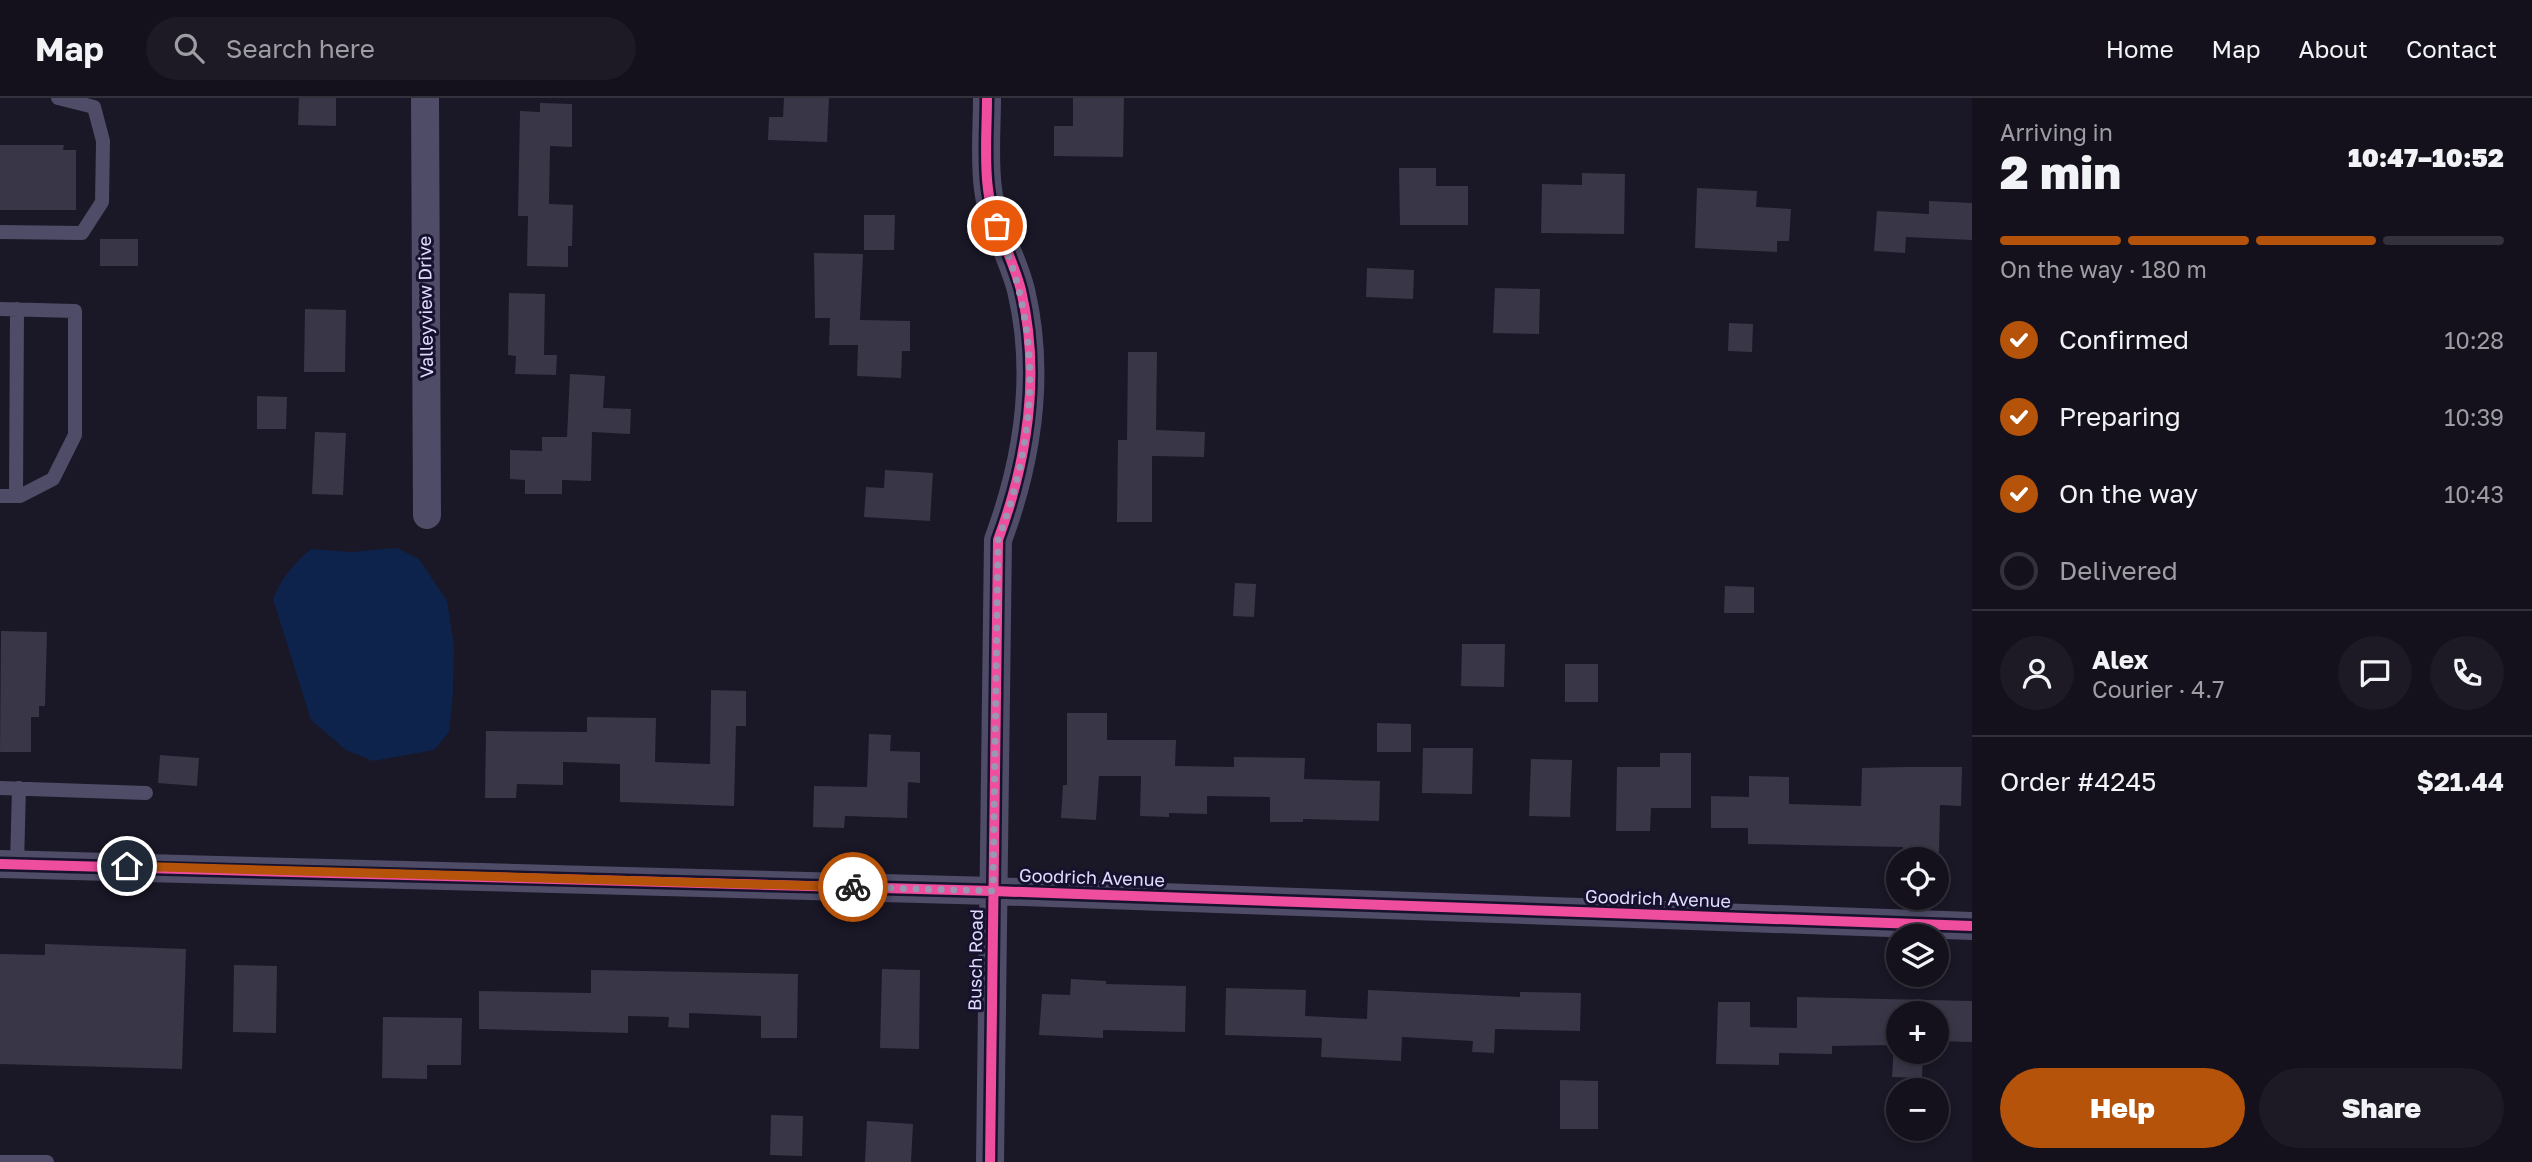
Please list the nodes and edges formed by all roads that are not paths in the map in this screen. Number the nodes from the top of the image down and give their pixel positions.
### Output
1 (58, 98) edge
2 (425, 98) edge
3 (987, 98) edge
4 (0, 232) edge
5 (0, 309) edge
6 (18, 309) junction
7 (0, 496) edge
8 (16, 496) junction
9 (427, 515) dead end
10 (0, 788) edge
11 (19, 789) junction
12 (146, 793) dead end
13 (8, 864) edge
14 (993, 891) junction
15 (1972, 926) edge
16 (0, 1162) edge
17 (47, 1162) edge
18 (990, 1162) edge

1 - 4 lane
2 - 9 street, Valleyview Drive
3 - 14 street, Busch Road
5 - 6 lane
6 - 8 lane
6 - 8 lane
7 - 8 lane
10 - 11 lane
11 - 12 lane
11 - 13 lane
13 - 14 street, Goodrich Avenue
14 - 15 street, Goodrich Avenue
14 - 18 street, Busch Road
16 - 17 lane

